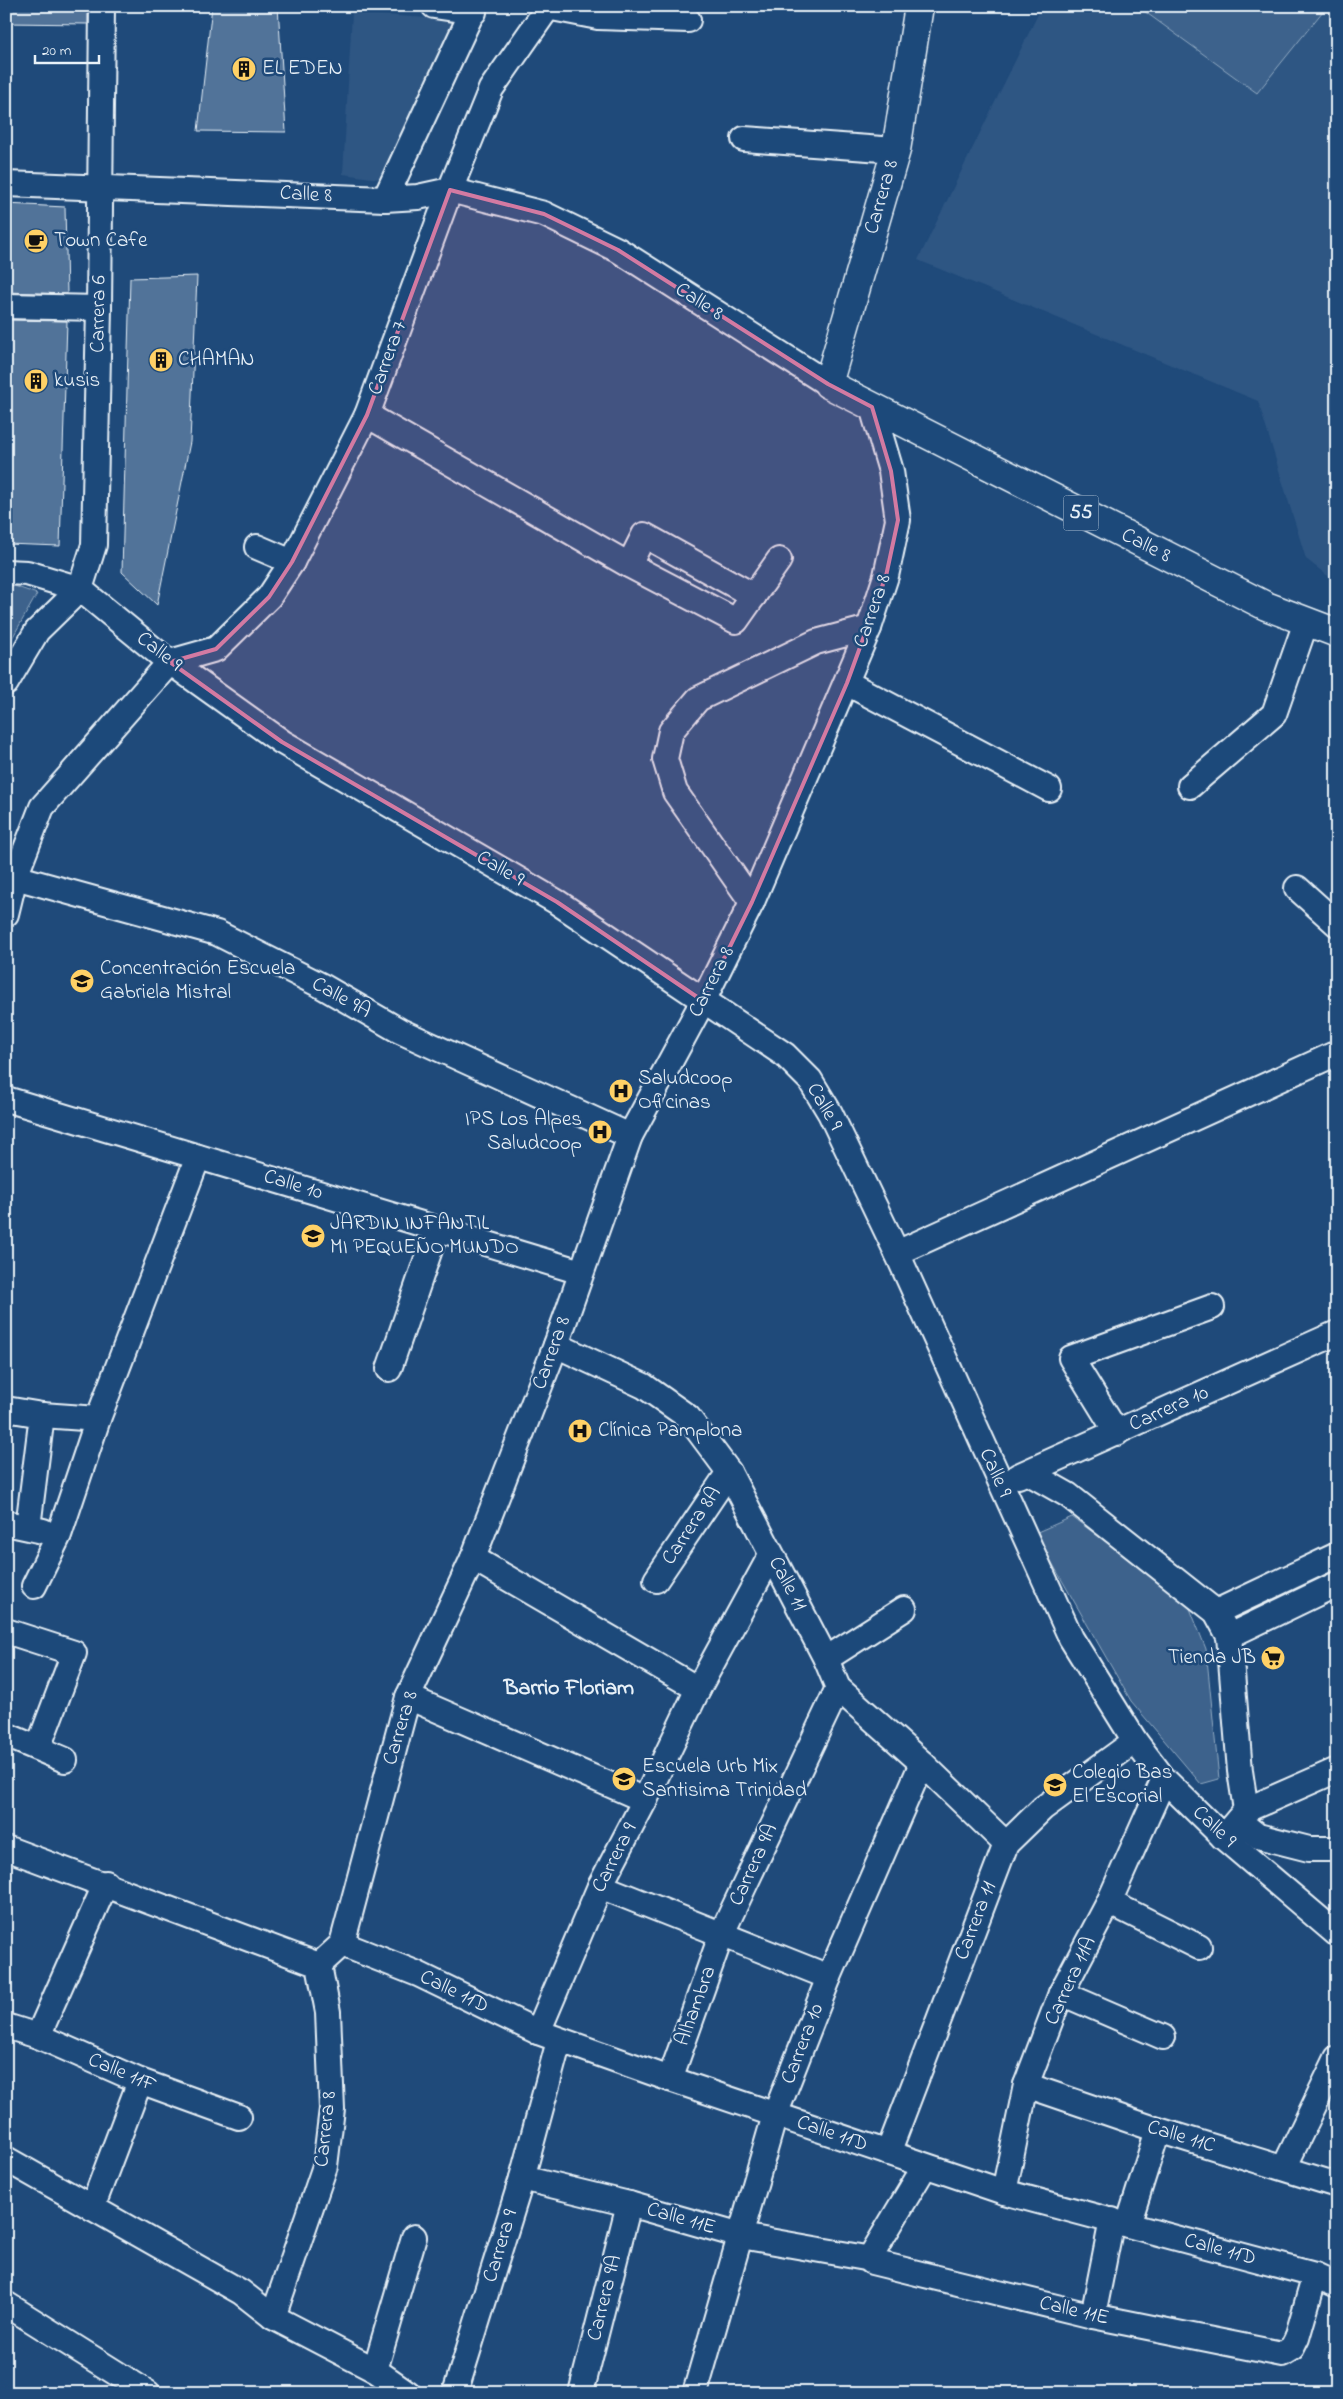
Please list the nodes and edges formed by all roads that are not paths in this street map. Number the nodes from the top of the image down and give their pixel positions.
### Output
1 (102, 6) edge
2 (434, 6) edge
3 (919, 6) edge
4 (548, 7) edge
5 (474, 9) edge
6 (688, 20) dead end
7 (744, 139) dead end
8 (896, 150) junction
9 (6, 184) edge
10 (100, 186) junction
11 (429, 195) junction
12 (385, 199) junction
13 (6, 306) edge
14 (99, 308) junction
15 (828, 384) junction
16 (872, 407) junction
17 (368, 415) junction
18 (779, 560) dead end
19 (629, 564) junction
20 (6, 572) edge
21 (80, 589) junction
22 (754, 596) junction
23 (1306, 622) junction
24 (869, 628) junction
25 (1337, 633) edge
26 (161, 655) junction
27 (847, 683) junction
28 (6, 684) edge
29 (1190, 786) dead end
30 (1049, 789) dead end
31 (16, 877) junction
32 (1297, 888) dead end
33 (752, 902) junction
34 (6, 914) edge
35 (1337, 924) edge
36 (704, 1001) junction
37 (1337, 1053) edge
38 (6, 1099) edge
39 (630, 1136) junction
40 (198, 1157) junction
41 (437, 1228) junction
42 (896, 1254) junction
43 (581, 1272) junction
44 (1212, 1307) dead end
45 (1337, 1333) edge
46 (556, 1345) junction
47 (389, 1369) dead end
48 (6, 1409) edge
49 (42, 1415) junction
50 (98, 1419) junction
51 (1117, 1433) junction
52 (729, 1472) junction
53 (1029, 1473) junction
54 (999, 1482) junction
55 (17, 1525) edge
56 (59, 1535) junction
57 (771, 1555) junction
58 (1337, 1555) edge
59 (473, 1558) junction
60 (656, 1580) dead end
61 (1337, 1584) edge
62 (34, 1586) dead end
63 (904, 1609) dead end
64 (1216, 1612) junction
65 (6, 1631) edge
66 (1229, 1636) junction
67 (826, 1659) junction
68 (838, 1688) junction
69 (698, 1689) junction
70 (408, 1697) junction
71 (6, 1735) edge
72 (1135, 1741) junction
73 (38, 1748) junction
74 (65, 1760) dead end
75 (922, 1763) junction
76 (1337, 1770) edge
77 (1164, 1779) junction
78 (645, 1800) junction
79 (1236, 1822) junction
80 (1006, 1844) junction
81 (6, 1848) edge
82 (1337, 1849) edge
83 (106, 1884) junction
84 (600, 1886) junction
85 (1109, 1902) junction
86 (722, 1933) junction
87 (1337, 1934) edge
88 (342, 1944) junction
89 (1199, 1947) dead end
90 (319, 1965) junction
91 (829, 1977) junction
92 (1061, 1993) junction
93 (6, 2026) edge
94 (38, 2036) junction
95 (549, 2037) junction
96 (1163, 2037) dead end
97 (1337, 2058) edge
98 (670, 2079) junction
99 (140, 2081) junction
100 (1026, 2085) junction
101 (775, 2115) junction
102 (239, 2117) dead end
103 (1158, 2130) junction
104 (888, 2153) junction
105 (6, 2159) edge
106 (925, 2166) junction
107 (1284, 2168) junction
108 (522, 2178) junction
109 (1337, 2185) edge
110 (1004, 2192) junction
111 (629, 2204) junction
112 (92, 2208) junction
113 (1120, 2223) junction
114 (741, 2236) junction
115 (414, 2237) dead end
116 (871, 2257) junction
117 (1315, 2275) junction
118 (1337, 2285) edge
119 (6, 2304) edge
120 (273, 2316) junction
121 (1092, 2316) junction
122 (375, 2370) junction
123 (148, 2393) edge
124 (408, 2393) edge
125 (455, 2393) edge
126 (581, 2393) edge
127 (695, 2393) edge

1 - 10 street, Carrera 6
2 - 5 street
3 - 8 highway, Carrera 8
4 - 6 street
4 - 11 street, Carrera 7
5 - 12 street
7 - 8 street
8 - 15 highway, Carrera 8
9 - 10 street, Calle 8
10 - 12 street, Calle 8
10 - 14 street, Carrera 6
11 - 12 street, Calle 8
11 - 15 street, Calle 8
11 - 17 street, Carrera 7
13 - 14 street
14 - 21 street, Carrera 6
15 - 16 highway, Calle 8 / 55
16 - 23 highway, Calle 8 / 55
16 - 24 street, Carrera 8
17 - 19 street
17 - 26 street, Carrera 7
18 - 22 street
19 - 22 street
19 - 22 street
20 - 21 street, Calle 9
21 - 26 street, Calle 9
21 - 28 street
23 - 25 highway, Calle 8 / 55
23 - 29 street
24 - 27 street, Carrera 8
24 - 33 street
26 - 31 street
26 - 36 street, Calle 9
27 - 30 street
27 - 33 street, Carrera 8
31 - 34 street
31 - 39 street, Calle 9A
32 - 35 street
33 - 36 street, Carrera 8
36 - 39 street, Carrera 8
36 - 42 street, Calle 9
37 - 42 street
38 - 40 street, Calle 10
39 - 43 street, Carrera 8
40 - 41 street, Calle 10
40 - 50 street
41 - 43 street, Calle 10
41 - 47 street
42 - 54 street, Calle 9
43 - 46 street, Carrera 8
44 - 51 street
45 - 51 street, Carrera 10
46 - 52 street, Calle 11
46 - 59 street, Carrera 8
48 - 49 street
49 - 50 street
49 - 55 street
50 - 56 street
51 - 53 street, Carrera 10
52 - 57 street, Calle 11
52 - 60 street, Carrera 8A
53 - 54 street, Carrera 10
53 - 64 street
54 - 72 street, Calle 9
55 - 56 street
56 - 62 street
57 - 67 street, Calle 11
57 - 69 street, Carrera 9
58 - 64 street
59 - 69 street
59 - 70 street, Carrera 8
61 - 66 street
63 - 67 street
64 - 66 street
65 - 73 street
66 - 79 street
67 - 68 street, Calle 11
68 - 75 street, Calle 11
68 - 86 street, Carrera 9A
69 - 78 street, Carrera 9
70 - 78 street
70 - 88 street, Carrera 8
71 - 73 street
72 - 77 street, Calle 9
72 - 80 street, Carrera 11
73 - 74 street
75 - 80 street, Calle 11
75 - 91 street, Carrera 10
76 - 79 street
77 - 79 street, Calle 9
77 - 85 street, Carrera 11A
78 - 84 street, Carrera 9
79 - 82 street
79 - 87 street, Calle 9
80 - 104 street, Carrera 11
81 - 83 street
83 - 90 street
83 - 94 street
84 - 86 street
84 - 95 street, Carrera 9
85 - 89 street
85 - 92 street, Carrera 11A
86 - 91 street
86 - 98 street, Alhambra
88 - 90 street
88 - 95 street, Calle 11D
90 - 120 street, Carrera 8
91 - 101 street, Carrera 10
92 - 96 street
92 - 100 street, Carrera 11A
93 - 94 street, Calle 11F
94 - 99 street, Calle 11F
95 - 98 street, Calle 11D
95 - 108 street, Carrera 9
97 - 107 street
98 - 101 street, Calle 11D
99 - 102 street, Calle 11F
99 - 112 street
100 - 103 street, Calle 11C
100 - 110 street, Carrera 11A
101 - 104 street, Calle 11D
101 - 114 street, Carrera 10
103 - 107 street, Calle 11C
103 - 113 street
104 - 106 street, Calle 11D
105 - 112 street
106 - 110 street, Calle 11D
106 - 116 street
107 - 109 street, Calle 11C
108 - 111 street, Calle 11E
108 - 125 street, Carrera 9
110 - 113 street, Calle 11D
111 - 114 street, Calle 11E
111 - 126 street, Carrera 9A
112 - 120 street
113 - 117 street, Calle 11D
113 - 121 street
114 - 116 street, Calle 11E
114 - 127 street, Carrera 10
115 - 122 street
116 - 121 street, Calle 11E
117 - 118 street, Calle 11D
117 - 121 street, Calle 11E
119 - 123 street
120 - 122 street
122 - 124 street

